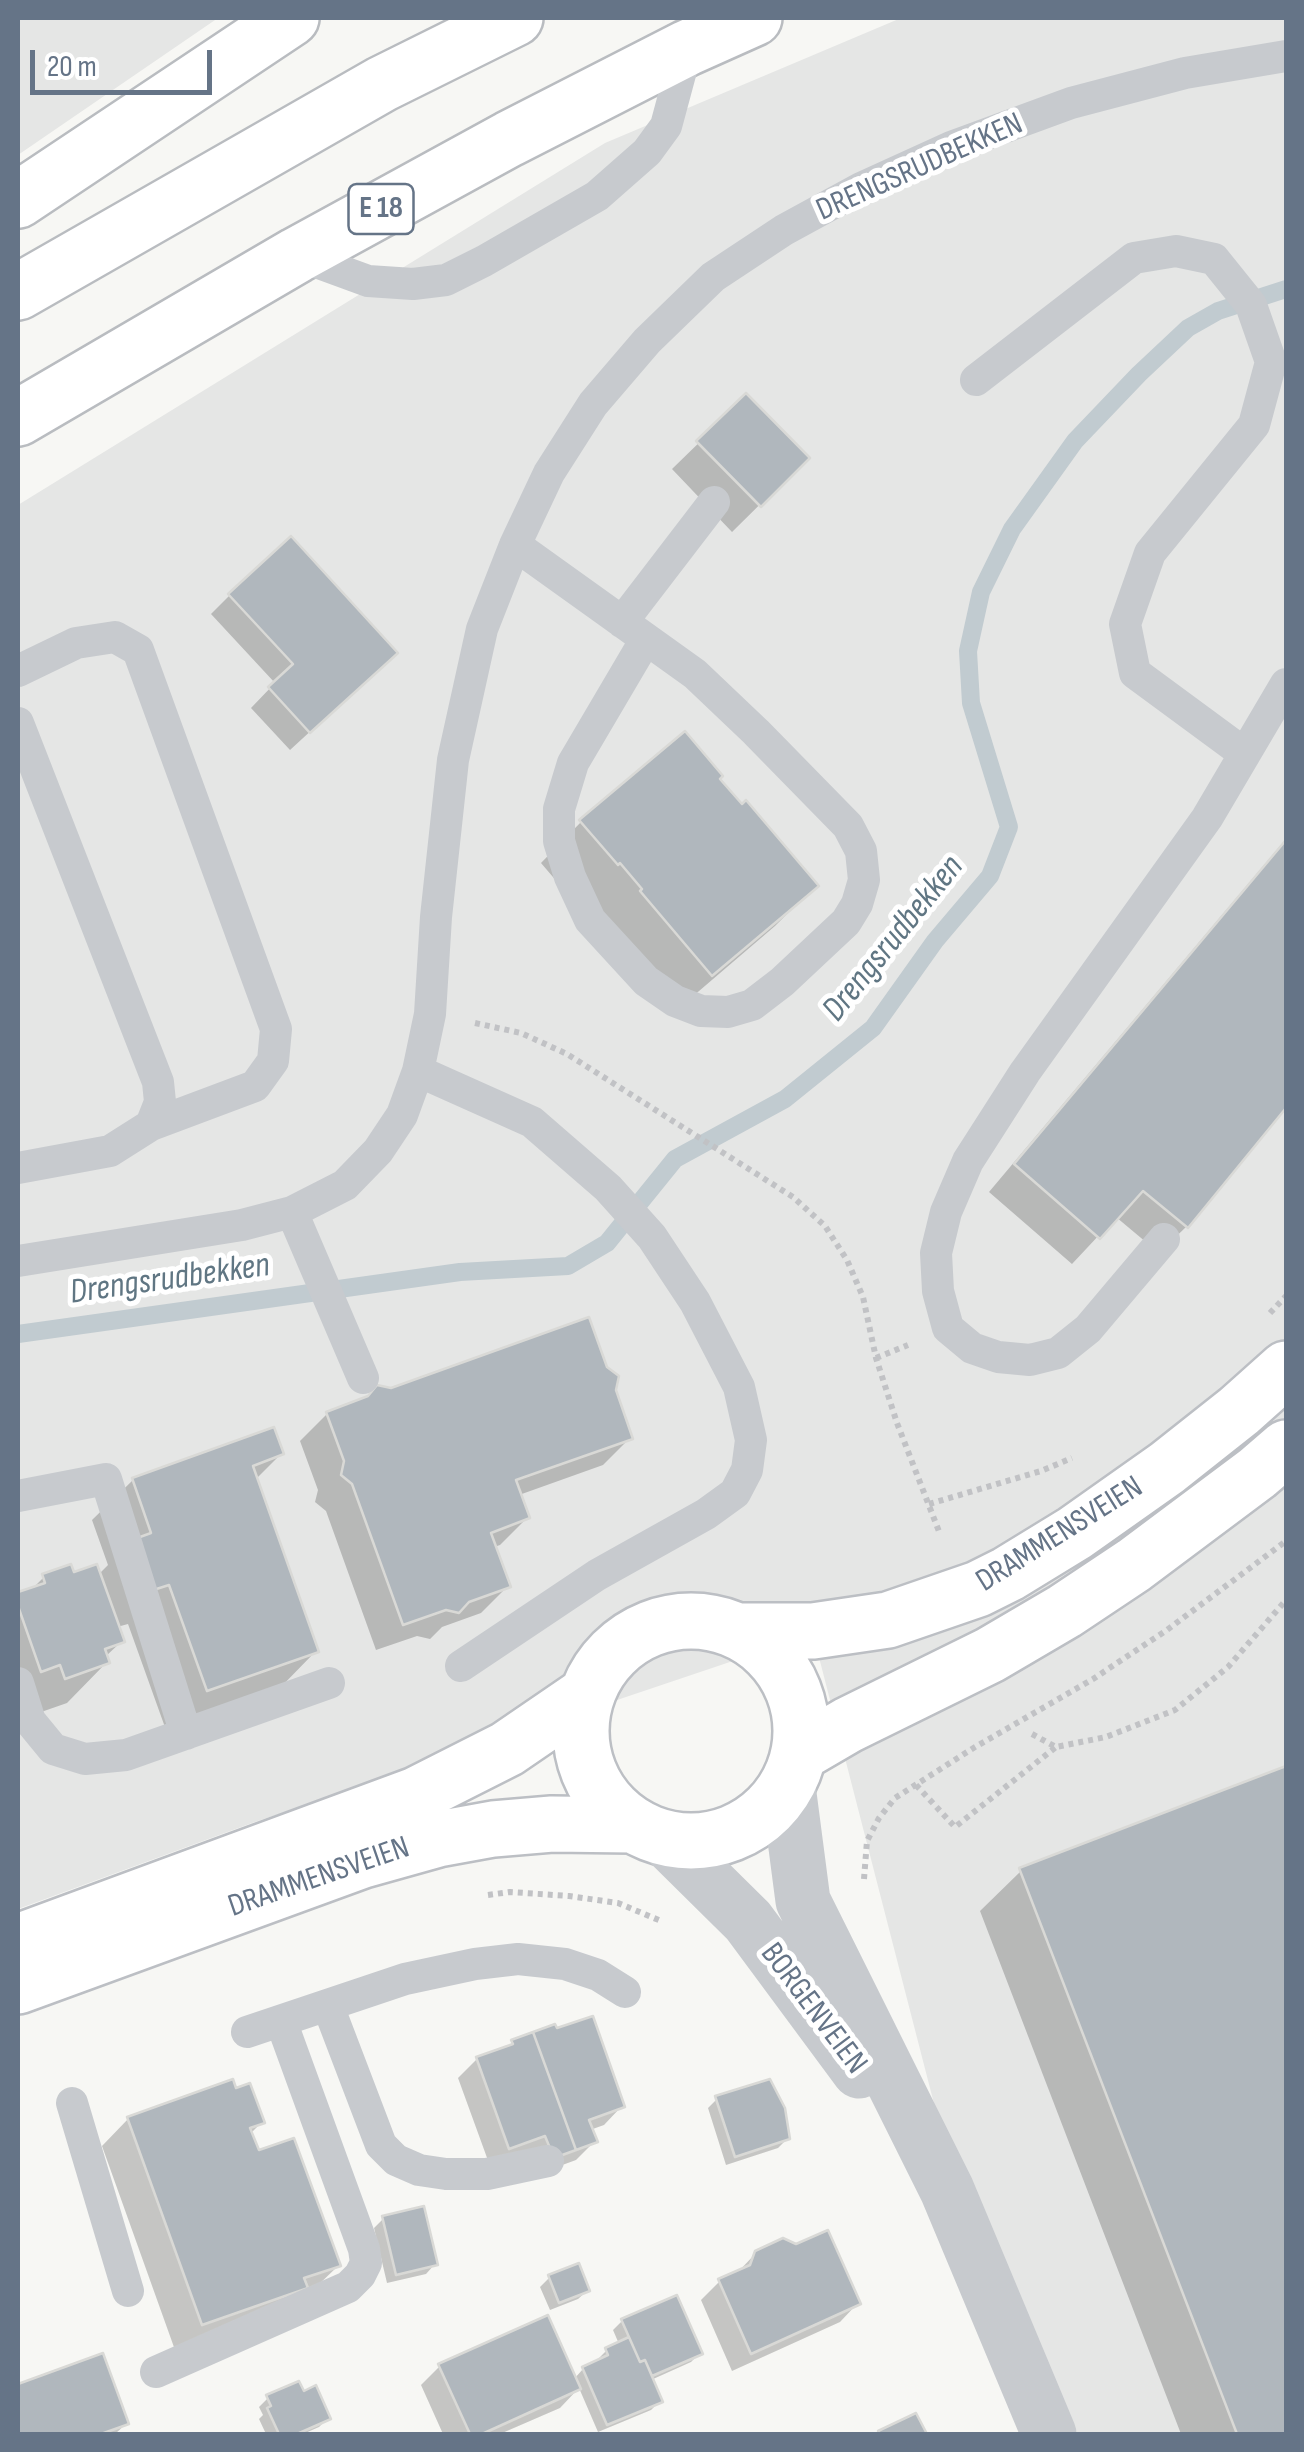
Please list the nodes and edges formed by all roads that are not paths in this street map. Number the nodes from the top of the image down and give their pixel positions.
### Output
1 (291, 18) edge
2 (515, 18) edge
3 (754, 18) edge
4 (687, 48) junction
5 (1286, 56) edge
6 (18, 200) edge
7 (297, 255) junction
8 (18, 292) edge
9 (976, 380) dead end
10 (18, 418) edge
11 (714, 502) dead end
12 (515, 545) junction
13 (634, 631) junction
14 (18, 671) edge
15 (1286, 684) edge
16 (18, 723) edge
17 (1244, 754) junction
18 (418, 1071) junction
19 (151, 1125) junction
20 (18, 1168) edge
21 (292, 1212) junction
22 (1164, 1239) dead end
23 (18, 1259) edge
24 (1286, 1369) edge
25 (362, 1378) dead end
26 (1286, 1448) edge
27 (18, 1496) edge
28 (741, 1631) junction
29 (461, 1666) dead end
30 (18, 1683) edge
31 (329, 1683) dead end
32 (586, 1696) junction
33 (186, 1734) junction
34 (794, 1770) junction
35 (649, 1832) junction
36 (18, 1942) edge
37 (18, 1986) edge
38 (625, 1992) dead end
39 (328, 2006) junction
40 (281, 2021) junction
41 (247, 2032) dead end
42 (72, 2104) dead end
43 (548, 2162) dead end
44 (948, 2190) junction
45 (128, 2291) dead end
46 (156, 2372) dead end
47 (1049, 2434) edge

1 - 6 main road
2 - 8 main road
3 - 4 main road, E 18
4 - 7 main road, E 18
4 - 7 lane
5 - 12 lane, DRENGSRUDBEKKEN
7 - 10 main road, E 18
9 - 17 lane
11 - 13 lane
12 - 13 lane
12 - 18 lane, DRENGSRUDBEKKEN
13 - 13 lane
14 - 19 lane
15 - 17 lane
16 - 19 lane
17 - 22 lane
18 - 21 lane, DRENGSRUDBEKKEN
18 - 29 lane
19 - 20 lane
21 - 23 lane, DRENGSRUDBEKKEN
21 - 25 lane
24 - 28 main road, DRAMMENSVEIEN
26 - 34 main road, DRAMMENSVEIEN
27 - 33 lane
28 - 32 main road
28 - 34 main road
30 - 33 lane
31 - 33 lane
32 - 35 main road
32 - 36 main road, DRAMMENSVEIEN
34 - 35 main road
34 - 44 street, BORGENVEIEN
35 - 37 main road, DRAMMENSVEIEN
35 - 44 street, BORGENVEIEN
38 - 39 lane
39 - 40 lane
39 - 43 lane
40 - 41 lane
40 - 46 lane
42 - 45 lane
44 - 47 street, BORGENVEIEN

